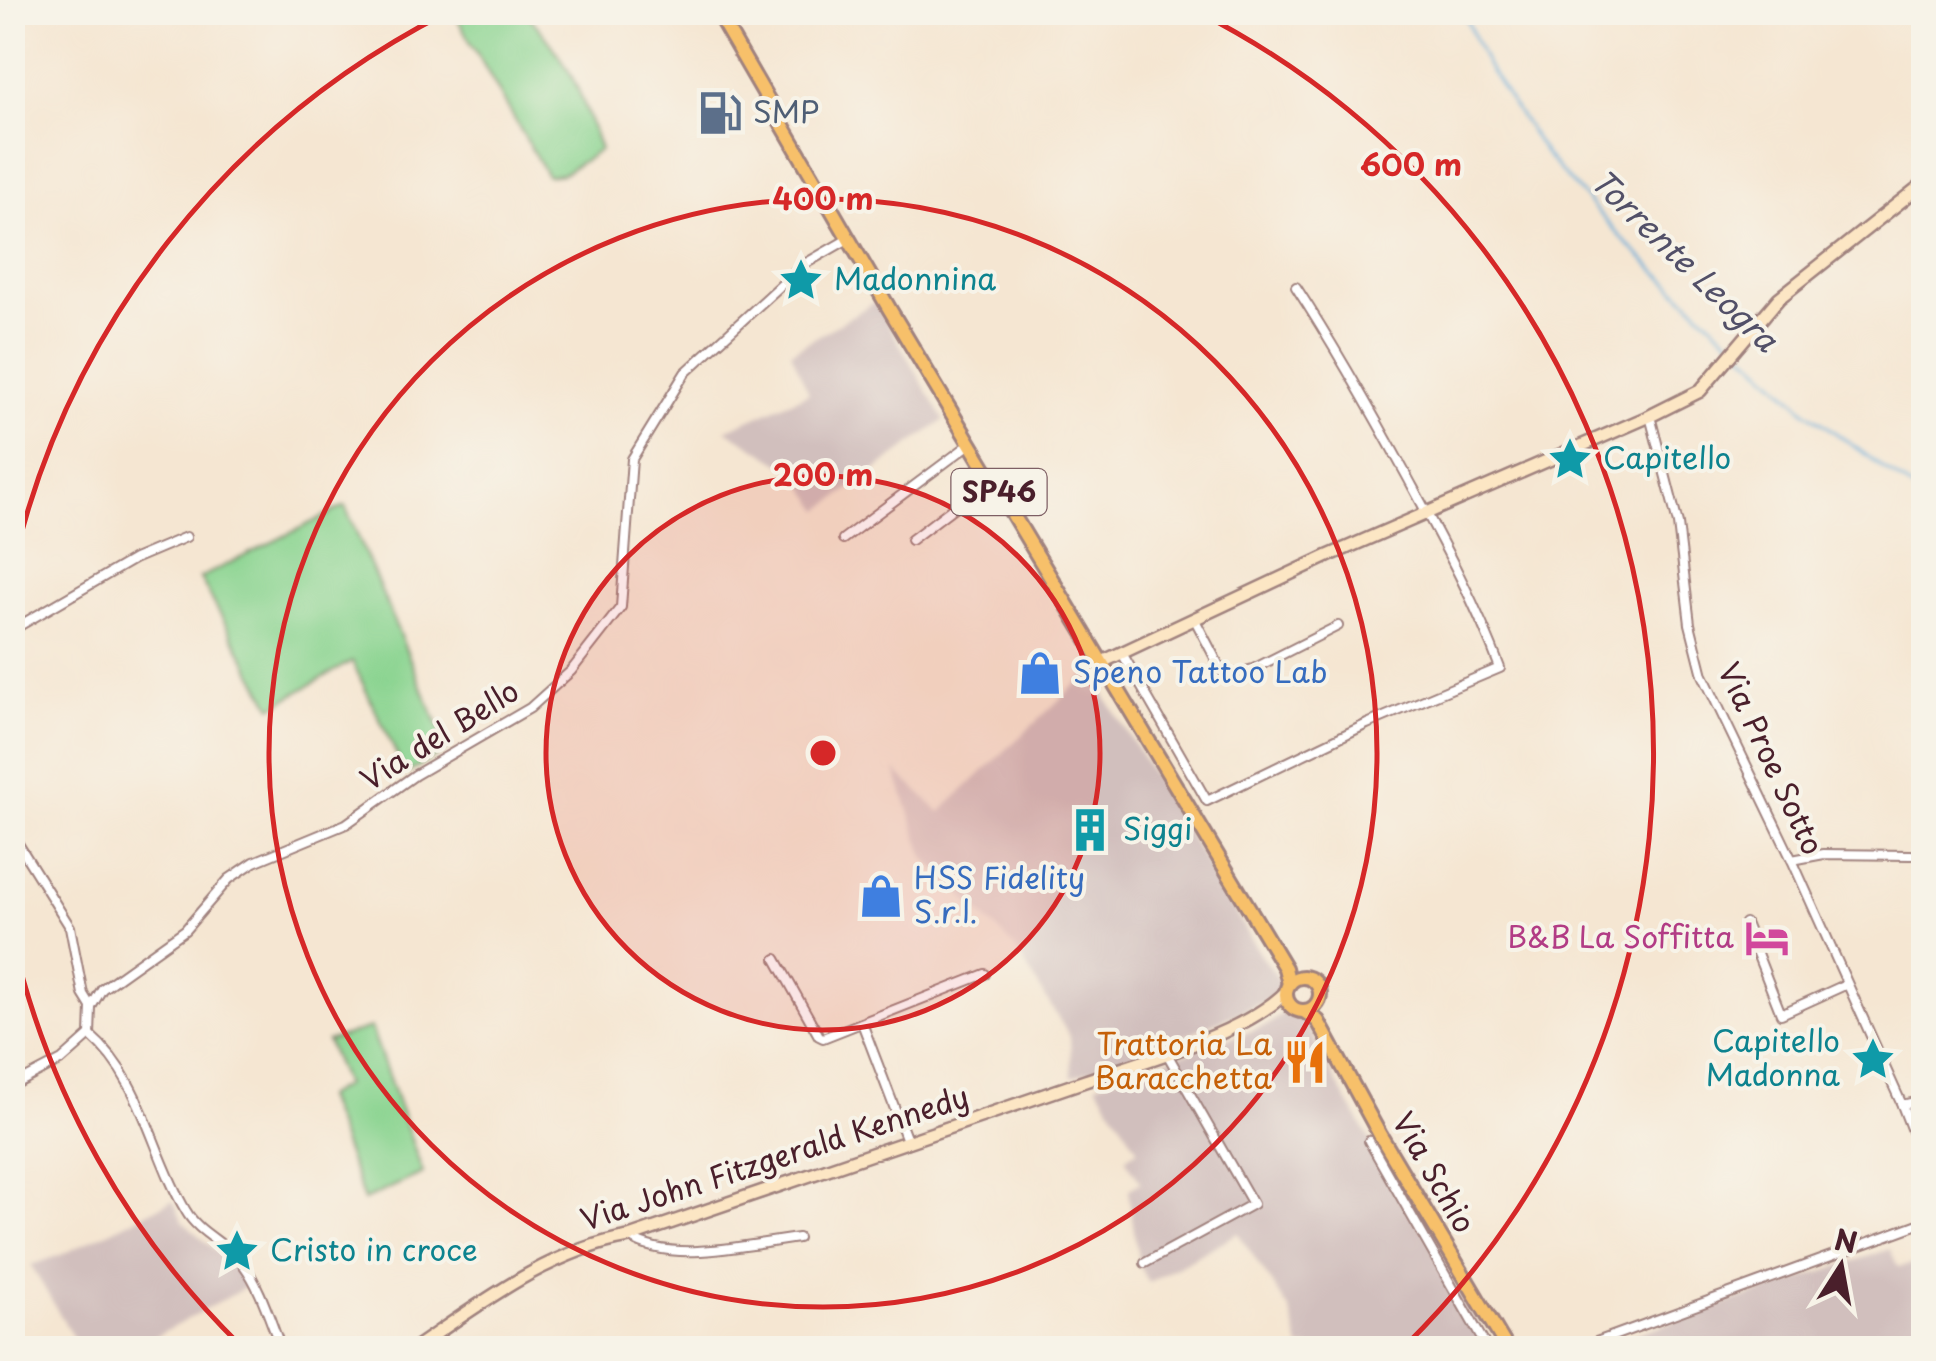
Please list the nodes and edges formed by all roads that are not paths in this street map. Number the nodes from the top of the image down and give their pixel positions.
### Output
1 (717, 12) edge
2 (1924, 183) edge
3 (848, 239) junction
4 (1296, 287) dead end
5 (1650, 416) junction
6 (970, 444) junction
7 (991, 478) junction
8 (1428, 514) junction
9 (186, 537) dead end
10 (843, 539) dead end
11 (911, 540) dead end
12 (1194, 618) junction
13 (1338, 626) dead end
14 (12, 630) edge
15 (1122, 653) junction
16 (1100, 664) junction
17 (12, 834) edge
18 (1910, 855) dead end
19 (1792, 860) junction
20 (1745, 923) dead end
21 (776, 959) dead end
22 (1285, 968) junction
23 (985, 974) dead end
24 (1302, 976) junction
25 (1847, 984) junction
26 (1288, 994) junction
27 (1318, 1003) junction
28 (91, 1007) junction
29 (1304, 1011) junction
30 (1318, 1021) junction
31 (862, 1023) junction
32 (90, 1036) junction
33 (1166, 1052) junction
34 (12, 1086) edge
35 (1924, 1100) edge
36 (1902, 1105) junction
37 (1369, 1140) dead end
38 (908, 1143) junction
39 (1924, 1162) edge
40 (1923, 1222) edge
41 (629, 1237) junction
42 (798, 1238) dead end
43 (1144, 1262) dead end
44 (282, 1348) edge
45 (415, 1348) edge
46 (1488, 1348) edge
47 (1507, 1348) edge
48 (1580, 1348) edge

1 - 3 main road, SP46
2 - 5 street
3 - 6 main road, SP46
3 - 28 street, Via del Bello
4 - 8 street
5 - 8 street
5 - 19 street, Via Proe Sotto
6 - 7 main road, SP46
6 - 10 street
7 - 11 street
7 - 16 main road, SP46
8 - 12 street
8 - 15 street
9 - 14 street
12 - 13 street
12 - 15 street
15 - 16 street
16 - 22 main road, SP46
17 - 28 street
18 - 19 street
19 - 25 street, Via Proe Sotto
20 - 25 street
21 - 31 street
22 - 24 main road
22 - 26 main road, SP46
23 - 31 street
24 - 26 main road
24 - 27 main road
25 - 36 street, Via Proe Sotto
26 - 29 main road
26 - 33 street, Via John Fitzgerald Kennedy
27 - 29 main road
27 - 30 main road, Via Schio
28 - 32 street
29 - 30 main road, Via Schio
30 - 47 main road, Via Schio
31 - 38 street
32 - 34 street
32 - 44 street
33 - 38 street, Via John Fitzgerald Kennedy
33 - 43 street
35 - 36 street
36 - 39 street, Via Proe Sotto
37 - 46 street, Via Schio
38 - 41 street, Via John Fitzgerald Kennedy
40 - 48 street
41 - 42 street
41 - 45 street, Via John Fitzgerald Kennedy

